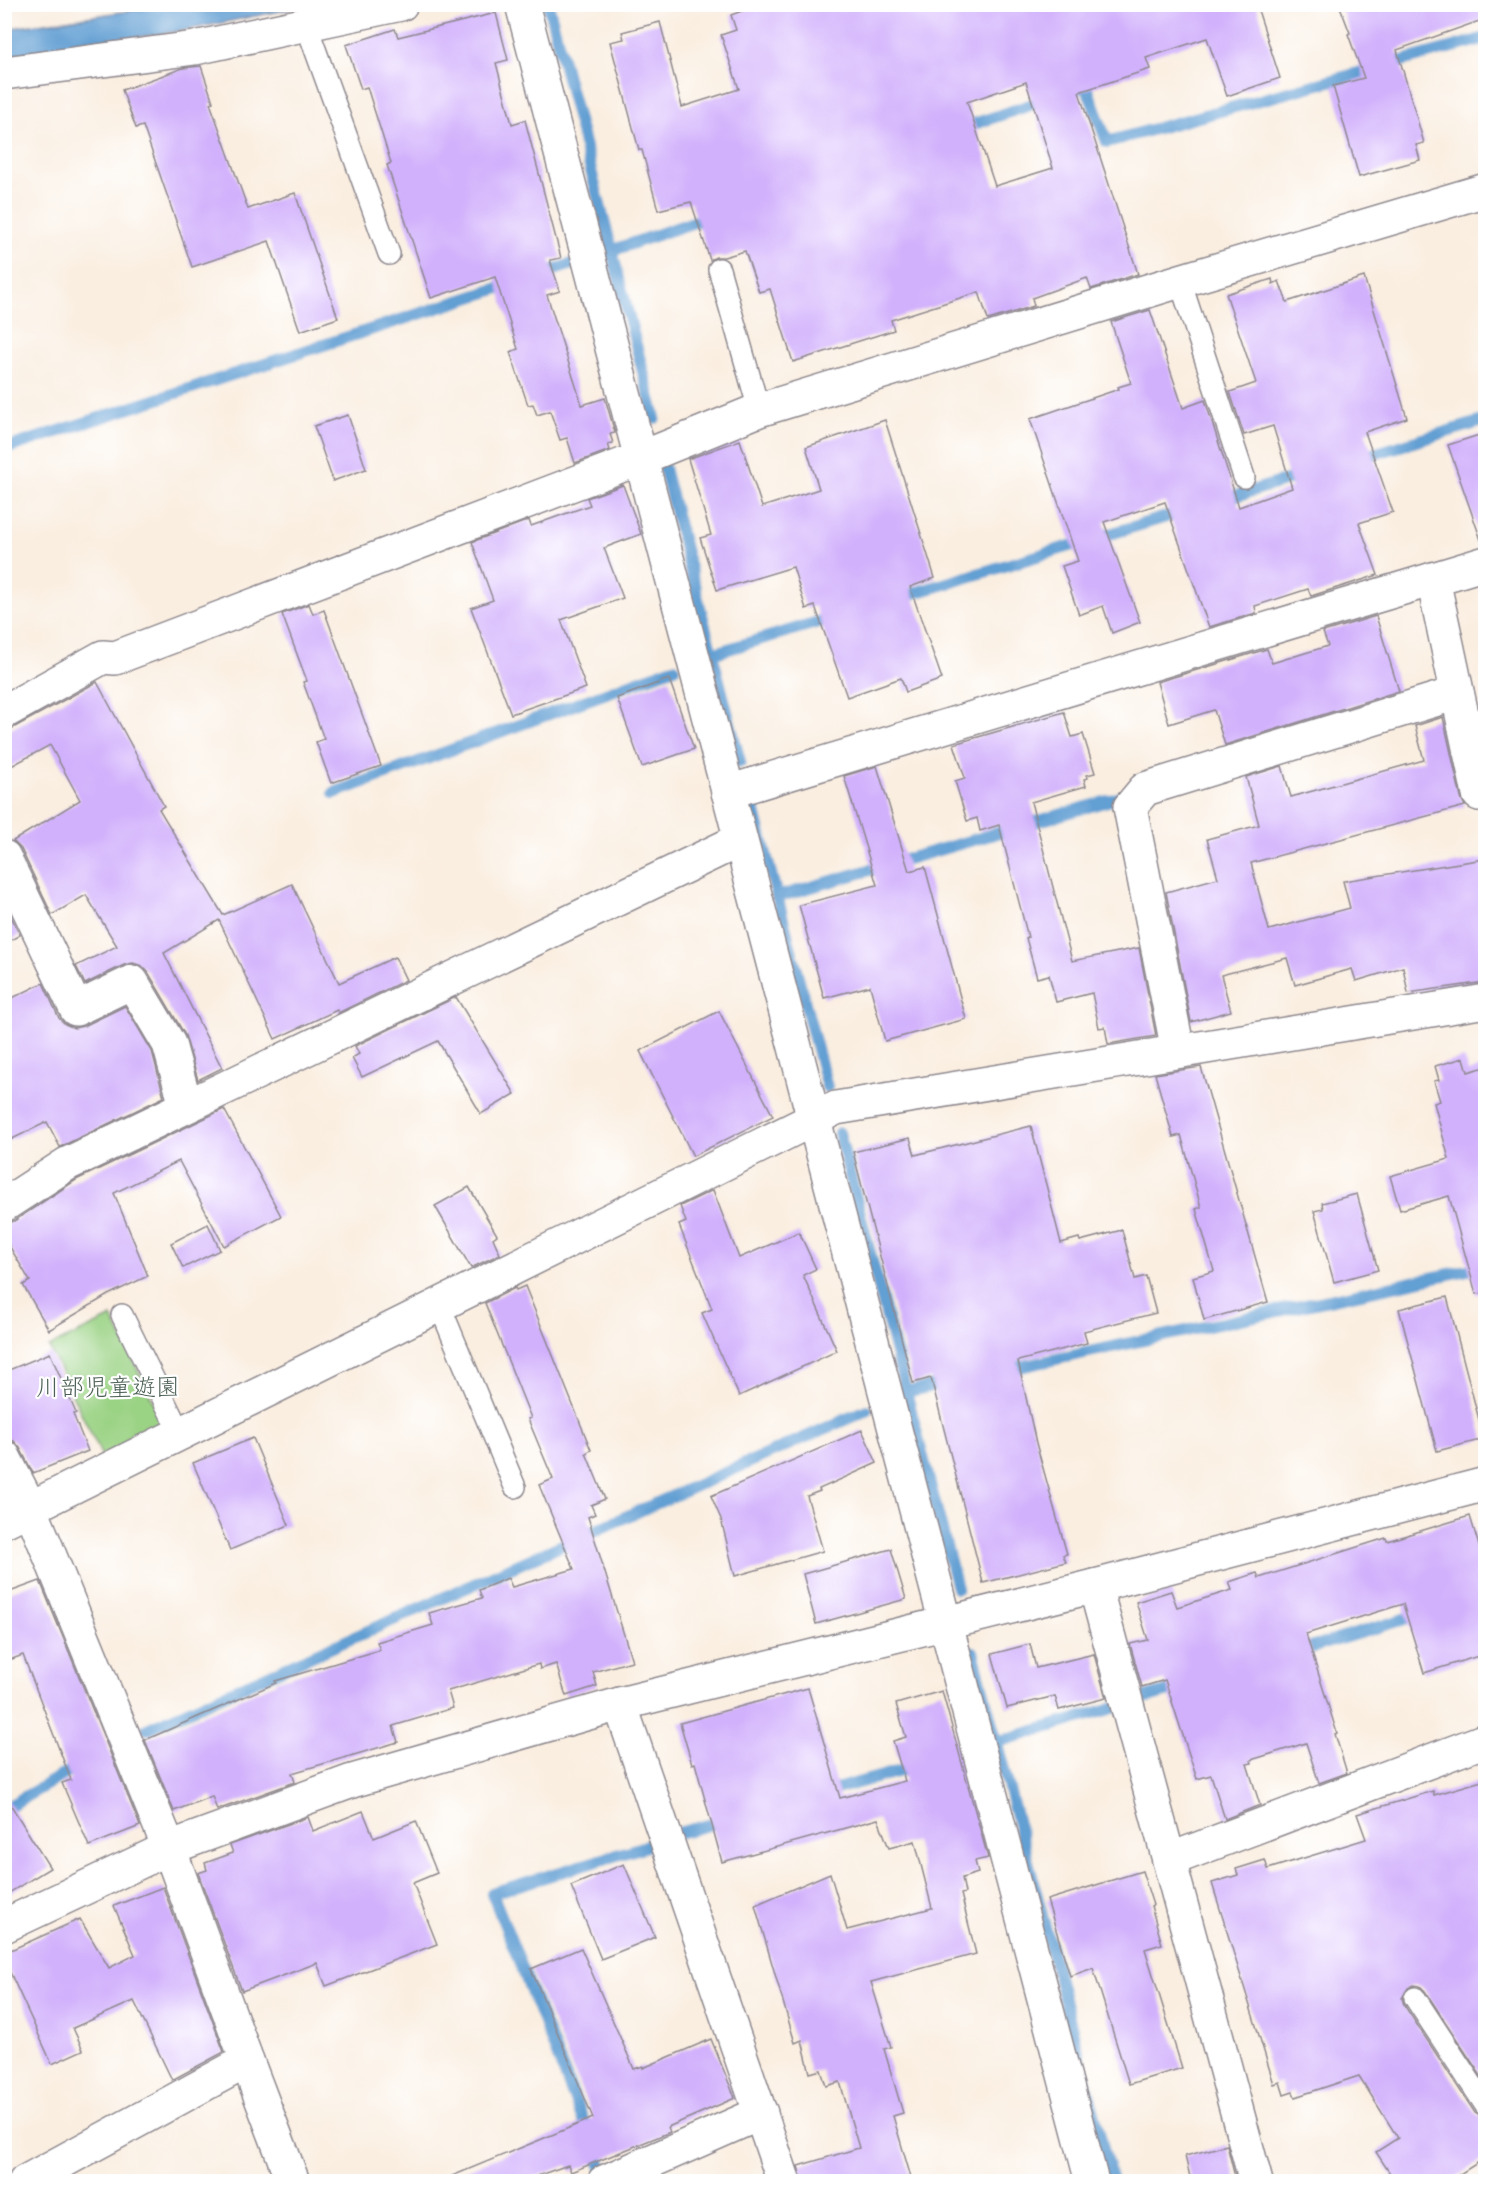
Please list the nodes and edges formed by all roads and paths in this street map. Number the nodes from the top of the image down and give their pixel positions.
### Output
1 (401, 4) edge
2 (522, 4) edge
3 (306, 24) junction
4 (4, 73) edge
5 (1485, 190) edge
6 (389, 254) dead end
7 (719, 269) dead end
8 (1179, 281) junction
9 (759, 410) junction
10 (641, 458) junction
11 (1244, 477) dead end
12 (1485, 563) edge
13 (1433, 579) junction
14 (1457, 693) junction
15 (4, 712) edge
16 (728, 792) junction
17 (1485, 792) edge
18 (740, 840) junction
19 (4, 857) edge
20 (1485, 1001) edge
21 (1178, 1051) junction
22 (186, 1107) junction
23 (813, 1118) junction
24 (4, 1204) edge
25 (439, 1304) junction
26 (122, 1315) dead end
27 (180, 1433) junction
28 (4, 1457) edge
29 (1485, 1484) edge
30 (515, 1488) dead end
31 (17, 1514) edge
32 (1095, 1586) junction
33 (945, 1622) junction
34 (620, 1704) junction
35 (1485, 1740) edge
36 (169, 1848) junction
37 (1169, 1860) junction
38 (4, 1926) edge
39 (1415, 1998) dead end
40 (246, 2061) junction
41 (1485, 2106) edge
42 (761, 2113) junction
43 (25, 2181) edge
44 (293, 2181) edge
45 (604, 2181) edge
46 (783, 2181) edge
47 (1092, 2181) edge
48 (1256, 2181) edge

1 - 3 street
2 - 10 street
3 - 4 street
3 - 6 lane
5 - 8 street
7 - 9 lane
8 - 9 street
8 - 11 lane
9 - 10 street
10 - 15 street
10 - 16 street
12 - 13 street
13 - 14 street
13 - 16 street
14 - 17 street
14 - 21 street
16 - 18 street
18 - 22 street
18 - 23 street
19 - 22 street
20 - 21 street
21 - 23 street
22 - 24 street
23 - 25 street
23 - 33 street
25 - 27 street
25 - 30 lane
26 - 27 lane
27 - 31 street
28 - 31 street
29 - 32 street
31 - 36 street
32 - 33 street
32 - 37 street
33 - 34 street
33 - 47 street
34 - 36 street
34 - 42 street
35 - 37 street
36 - 38 street
36 - 40 street
37 - 48 street
39 - 41 lane
40 - 43 street
40 - 44 street
42 - 45 street
42 - 46 street

